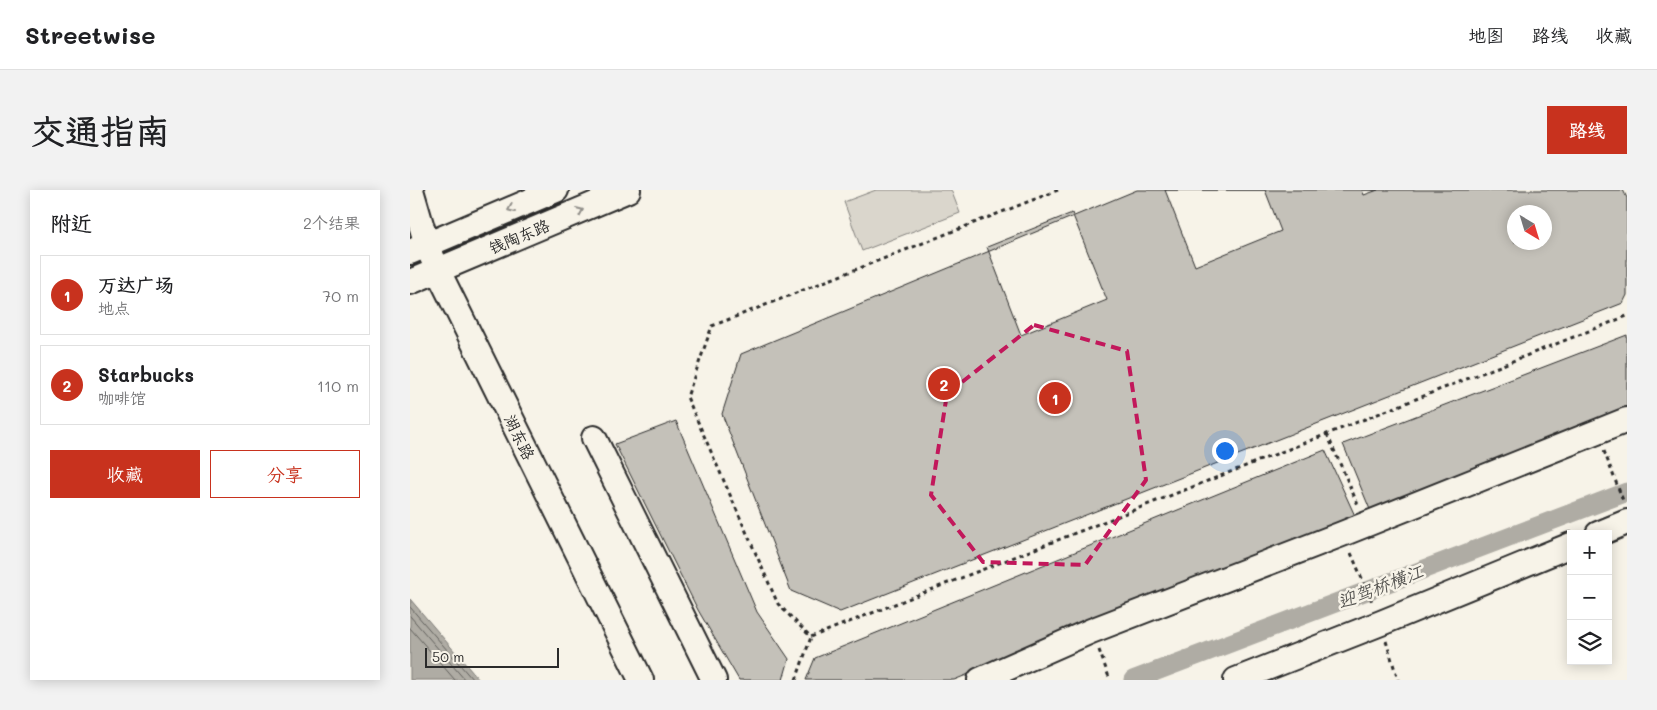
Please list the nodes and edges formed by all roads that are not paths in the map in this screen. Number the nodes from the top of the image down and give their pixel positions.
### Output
1 (411, 190) edge
2 (556, 190) edge
3 (628, 190) edge
4 (419, 248) edge
5 (438, 271) junction
6 (410, 282) edge
7 (1627, 420) edge
8 (594, 438) dead end
9 (1625, 513) edge
10 (1603, 530) edge
11 (1567, 547) edge
12 (640, 680) edge
13 (714, 680) edge
14 (980, 680) edge
15 (1236, 680) edge

1 - 4 street, 湖东路
2 -> 4 street, 钱陶东路
5 -> 3 street, 钱陶东路
4 - 5 street, 湖东路
5 - 6 street, 钱陶东路
5 - 12 street, 湖东路
7 - 14 street
8 - 13 street
9 - 10 street
11 - 15 street

